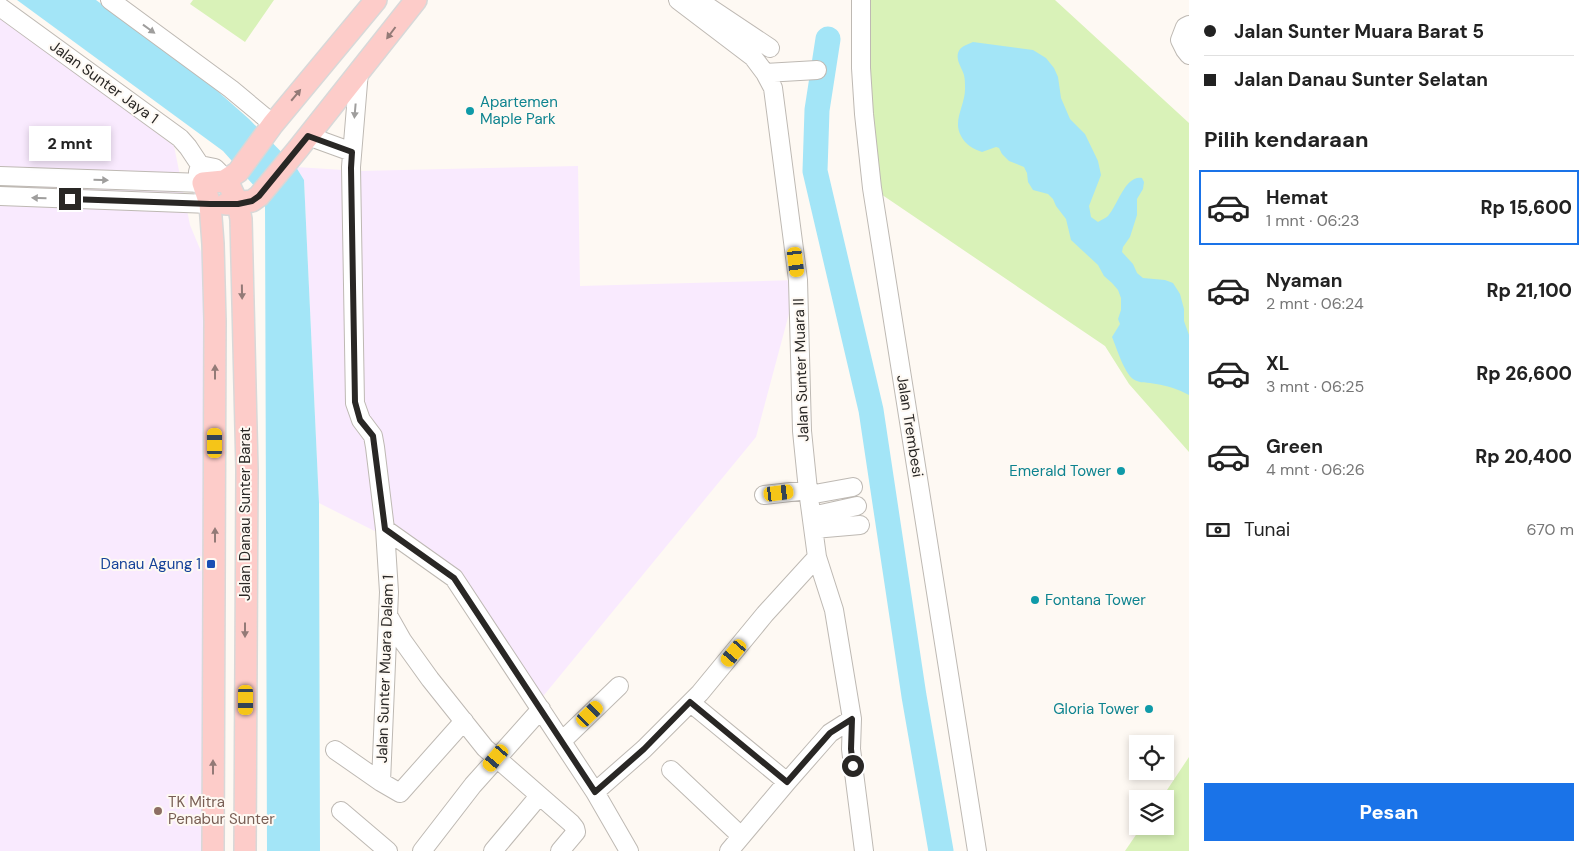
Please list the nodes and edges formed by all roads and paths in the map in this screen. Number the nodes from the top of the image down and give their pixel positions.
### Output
1 (110, 0) edge
2 (376, 0) edge
3 (416, 0) edge
4 (861, 0) edge
5 (686, 1) edge
6 (0, 7) edge
7 (1189, 24) edge
8 (770, 48) dead end
9 (1189, 55) edge
10 (817, 70) dead end
11 (359, 71) junction
12 (765, 72) junction
13 (270, 129) junction
14 (303, 142) junction
15 (352, 152) junction
16 (201, 174) junction
17 (233, 175) junction
18 (0, 176) edge
19 (0, 196) edge
20 (210, 204) junction
21 (238, 204) junction
22 (852, 487) dead end
23 (808, 493) junction
24 (764, 495) dead end
25 (857, 506) dead end
26 (813, 522) junction
27 (860, 526) dead end
28 (385, 529) junction
29 (817, 557) junction
30 (389, 616) junction
31 (619, 686) dead end
32 (690, 702) junction
33 (541, 709) junction
34 (852, 719) junction
35 (464, 721) junction
36 (562, 741) junction
37 (335, 750) dead end
38 (496, 758) junction
39 (670, 770) dead end
40 (381, 782) junction
41 (787, 782) junction
42 (595, 792) junction
43 (539, 796) junction
44 (341, 811) dead end
45 (741, 836) junction
46 (214, 851) edge
47 (245, 851) edge
48 (388, 851) edge
49 (422, 851) edge
50 (493, 851) edge
51 (560, 851) edge
52 (629, 851) edge
53 (729, 851) edge
54 (864, 851) edge
55 (977, 851) edge

1 -> 13 street
13 -> 2 main road
3 -> 11 main road
4 - 55 street, Jalan Trembesi
5 - 8 street
5 - 12 street, Jalan Sunter Muara II
6 - 16 street, Jalan Sunter Jaya 1
7 - 9 street
10 - 12 street
11 - 14 main road
11 -> 15 street
12 - 23 street, Jalan Sunter Muara II
13 - 17 main road
14 - 15 street
14 - 21 main road
15 - 28 street, Jalan Sunter Muara Dalam 1
16 - 17 main road
18 -> 16 street
16 - 20 main road, Jalan Danau Sunter Barat
17 - 21 main road, Jalan Danau Sunter Barat
20 -> 19 street
20 - 21 main road
46 -> 20 main road, Jalan Danau Sunter Barat
21 -> 47 main road, Jalan Danau Sunter Barat
22 - 23 street
23 - 24 street
23 - 26 street, Jalan Sunter Muara II
25 - 26 street
26 - 27 street
26 - 29 street, Jalan Sunter Muara II
28 - 30 street, Jalan Sunter Muara Dalam 1
28 - 33 street
29 - 32 street
29 - 34 street, Jalan Sunter Muara II
30 - 35 street
30 - 40 street, Jalan Sunter Muara Dalam 1
31 - 36 street
32 - 41 street
32 - 42 street
33 - 36 street
33 - 38 street
34 - 41 street
34 - 54 street, Jalan Sunter Muara II
35 - 38 street
35 - 40 street
36 - 42 street
37 - 40 street
38 - 43 street
38 - 49 street
39 - 45 street
41 - 45 street
42 - 52 street
43 - 50 street
43 - 51 street
44 - 48 street
45 - 53 street

